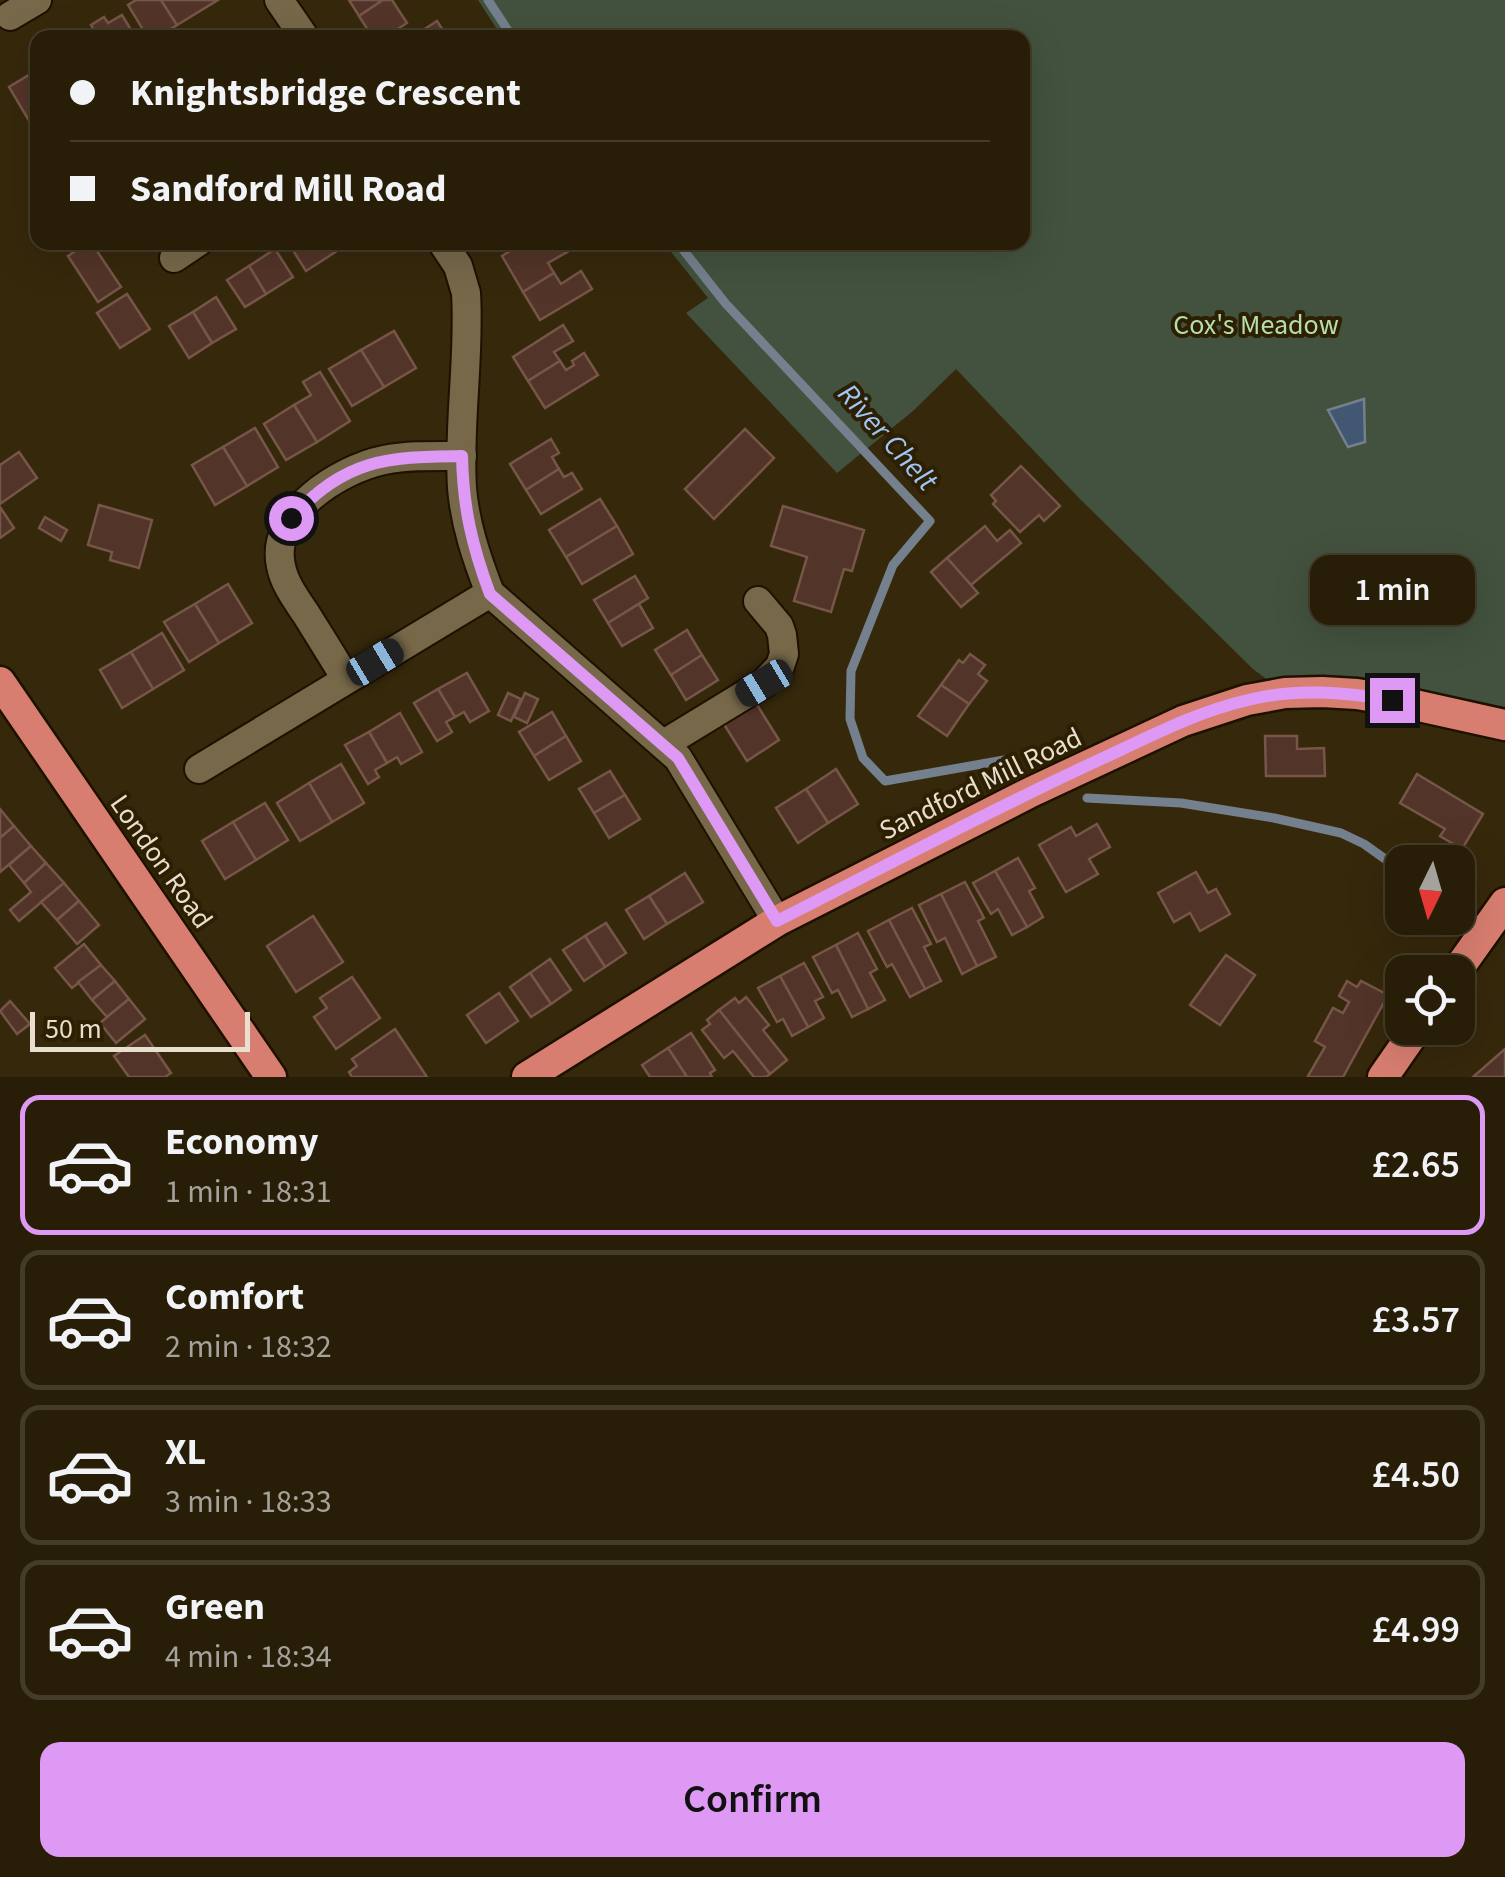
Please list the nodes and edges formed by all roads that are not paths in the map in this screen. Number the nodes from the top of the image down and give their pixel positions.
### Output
1 (37, 0) edge
2 (279, 0) edge
3 (10, 16) dead end
4 (300, 30) edge
5 (186, 250) edge
6 (447, 250) edge
7 (174, 258) dead end
8 (462, 456) junction
9 (490, 594) junction
10 (758, 601) dead end
11 (346, 679) junction
12 (0, 682) edge
13 (1496, 725) edge
14 (664, 744) junction
15 (199, 769) dead end
16 (1505, 902) edge
17 (777, 921) junction
18 (1468, 955) edge
19 (1405, 1045) edge
20 (271, 1077) edge
21 (527, 1077) edge
22 (1383, 1077) edge

1 - 3 street
2 - 4 street
5 - 7 street
6 - 8 street
8 - 9 street
8 - 11 street
9 - 11 street
9 - 14 street
10 - 14 street
11 - 15 street
12 - 20 highway, London Road
13 - 17 highway, Sandford Mill Road
14 - 17 street
16 - 18 highway
17 - 21 highway, Sandford Mill Road
19 - 22 highway

